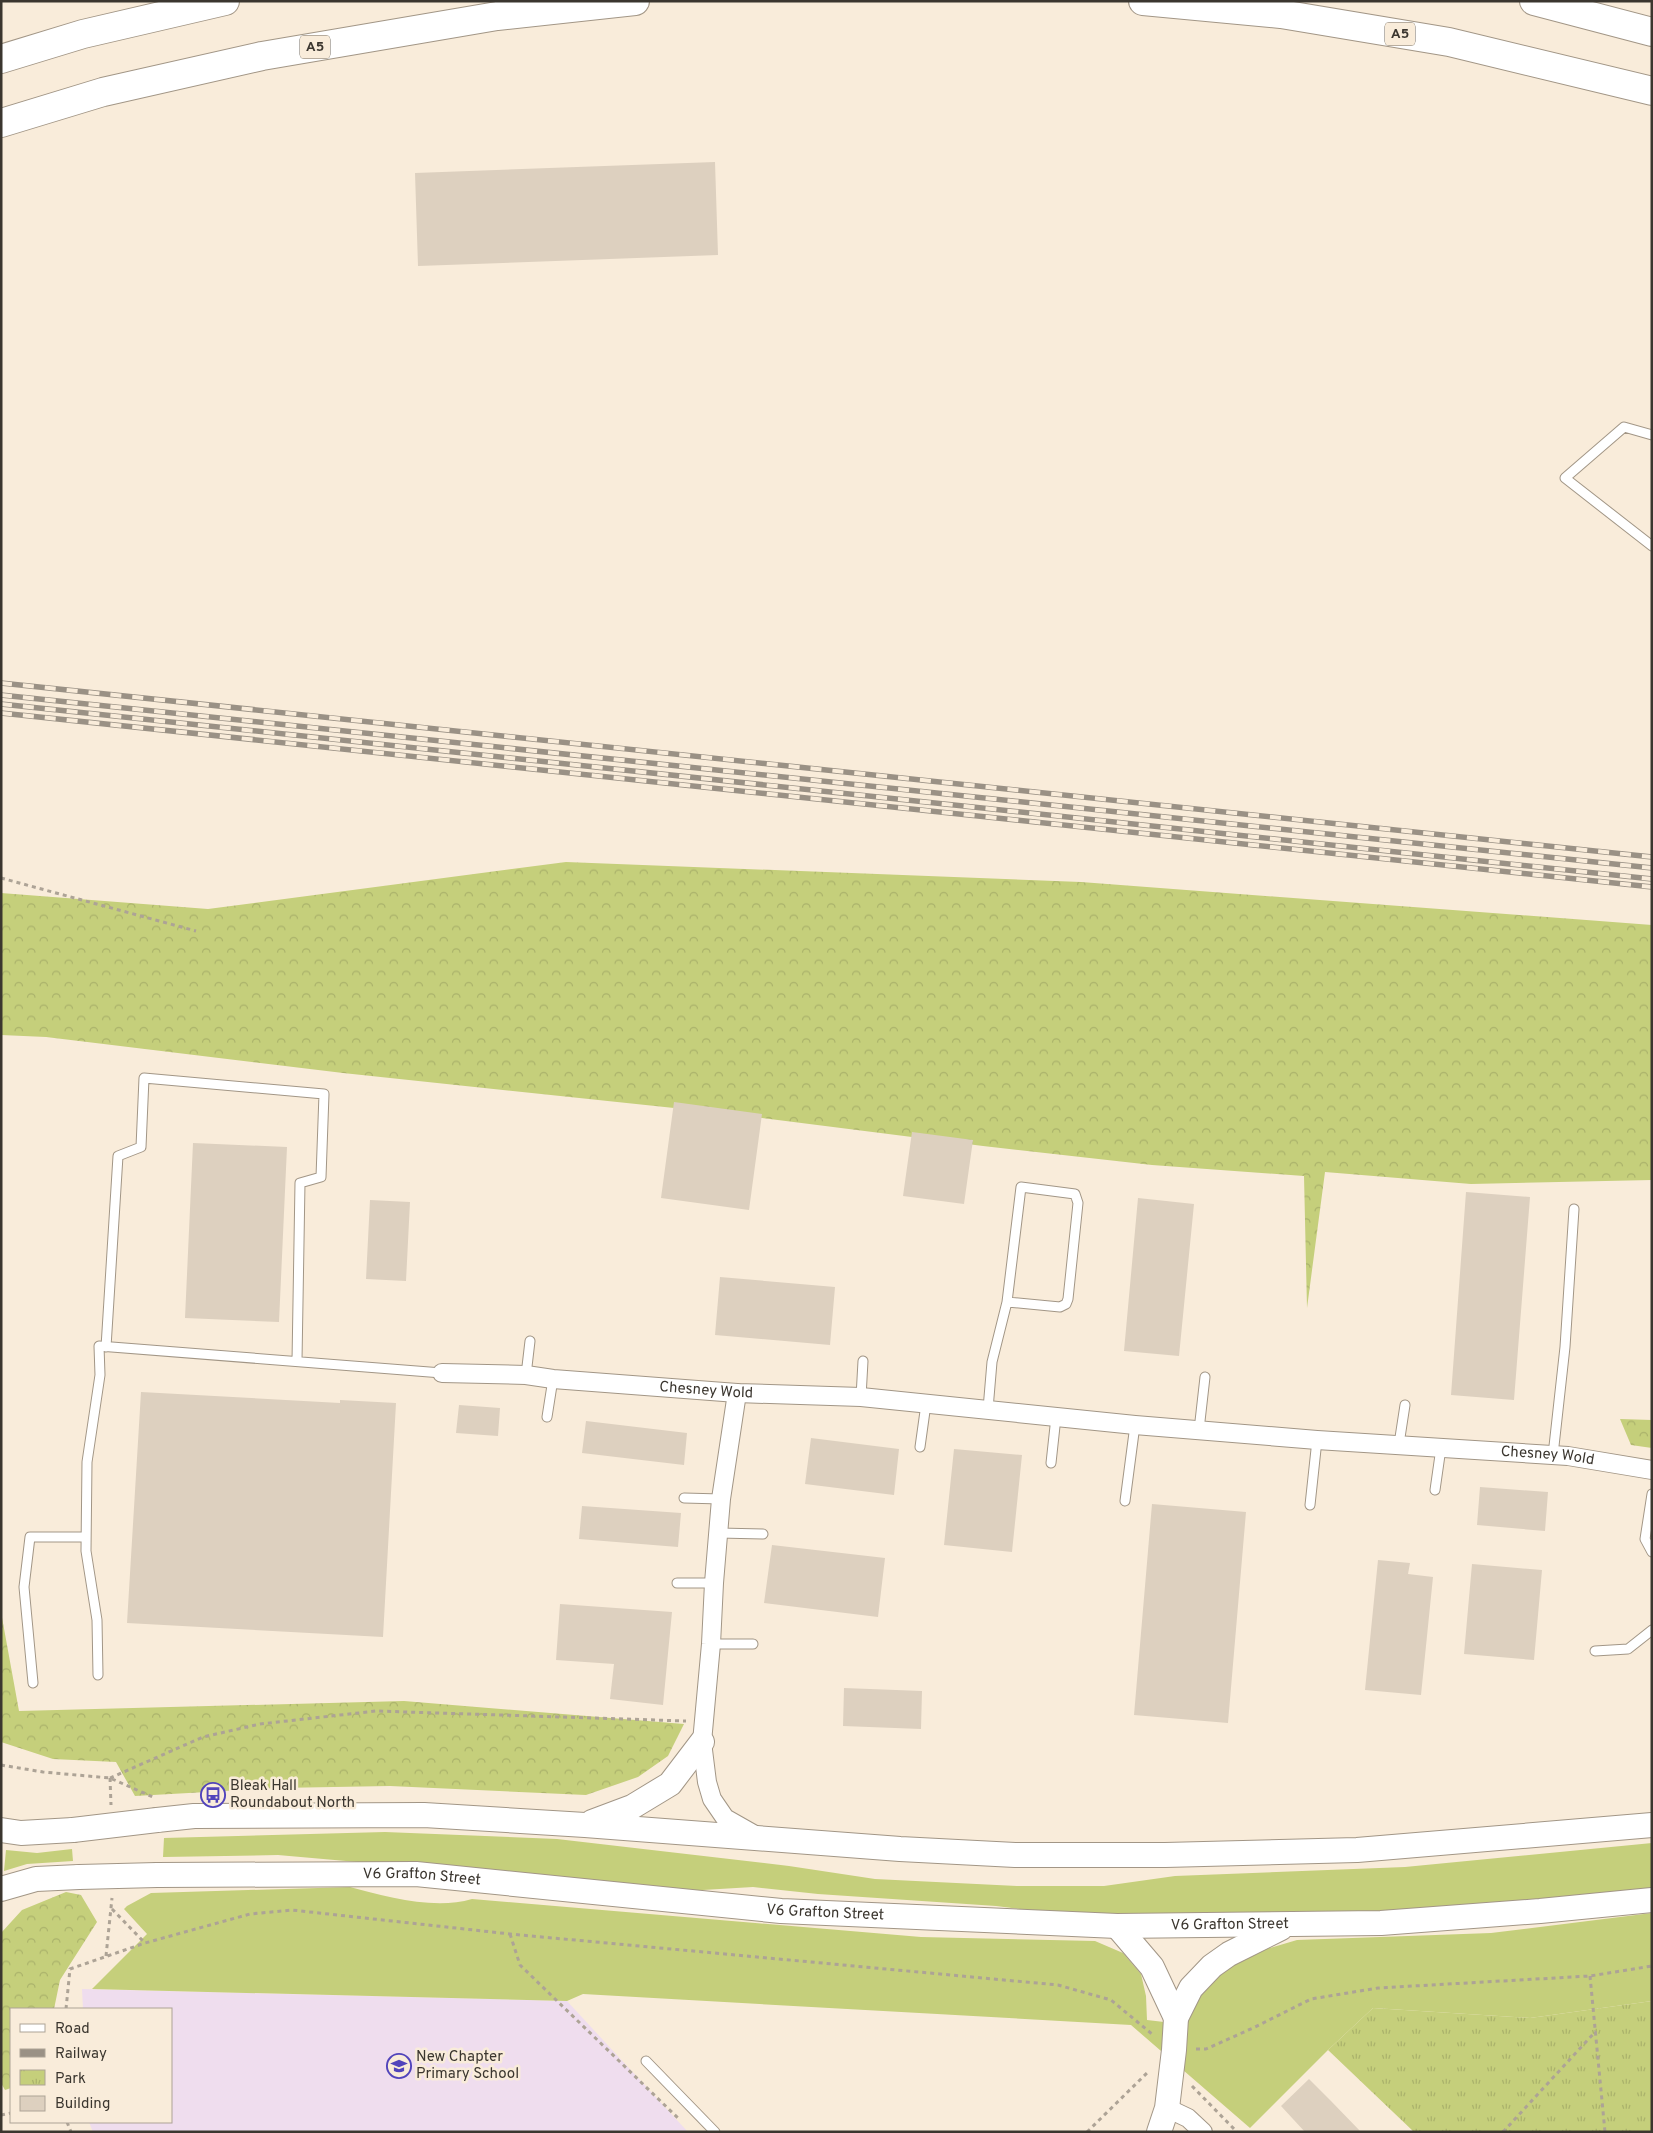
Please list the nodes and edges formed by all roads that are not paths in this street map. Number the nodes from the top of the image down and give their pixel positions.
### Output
1 (225, 1) edge
2 (635, 1) edge
3 (1144, 1) edge
4 (1534, 1) edge
5 (1652, 32) edge
6 (1, 58) edge
7 (1652, 91) edge
8 (1, 123) edge
9 (1652, 435) edge
10 (1652, 546) edge
11 (1574, 1209) dead end
12 (1008, 1302) junction
13 (530, 1341) dead end
14 (106, 1347) junction
15 (297, 1361) junction
16 (863, 1361) dead end
17 (442, 1373) joint
18 (526, 1375) junction
19 (1205, 1377) dead end
20 (553, 1379) junction
21 (737, 1393) junction
22 (861, 1397) junction
23 (926, 1404) junction
24 (1405, 1405) dead end
25 (988, 1409) junction
26 (547, 1417) dead end
27 (1056, 1417) junction
28 (1135, 1425) junction
29 (1199, 1430) junction
30 (1317, 1440) junction
31 (1399, 1444) junction
32 (920, 1447) dead end
33 (1441, 1448) junction
34 (1553, 1455) junction
35 (1051, 1463) dead end
36 (1652, 1470) edge
37 (1435, 1490) dead end
38 (1652, 1494) edge
39 (684, 1498) dead end
40 (721, 1499) junction
41 (1125, 1500) dead end
42 (1310, 1505) dead end
43 (719, 1533) junction
44 (763, 1534) dead end
45 (86, 1537) junction
46 (1652, 1552) edge
47 (677, 1583) dead end
48 (714, 1583) junction
49 (1652, 1630) edge
50 (711, 1644) junction
51 (753, 1644) dead end
52 (1595, 1652) dead end
53 (98, 1675) dead end
54 (33, 1683) dead end
55 (702, 1732) junction
56 (585, 1825) junction
57 (1652, 1825) edge
58 (1, 1830) edge
59 (762, 1838) junction
60 (1, 1889) edge
61 (1652, 1900) edge
62 (1287, 1924) junction
63 (1117, 1926) junction
64 (1176, 2018) junction
65 (646, 2061) dead end
66 (1167, 2108) junction
67 (715, 2132) edge
68 (1159, 2132) edge
69 (1203, 2132) edge

1 - 6 highway
2 - 8 highway, A5
3 - 7 highway, A5
4 - 5 highway
9 - 10 lane
11 - 34 lane
12 - 12 lane
12 - 25 lane
13 - 18 lane
14 - 15 lane
14 - 15 lane
14 - 45 lane
15 - 17 lane
16 - 22 lane
17 - 18 street, Chesney Wold
18 - 20 street, Chesney Wold
19 - 29 lane
20 - 21 street, Chesney Wold
20 - 26 lane
21 - 22 street, Chesney Wold
21 - 40 street
22 - 23 street, Chesney Wold
23 - 25 street, Chesney Wold
23 - 32 lane
24 - 31 lane
25 - 27 street, Chesney Wold
27 - 28 street, Chesney Wold
27 - 35 lane
28 - 29 street, Chesney Wold
28 - 41 lane
29 - 30 street, Chesney Wold
30 - 31 street, Chesney Wold
30 - 42 lane
31 - 33 street, Chesney Wold
33 - 34 street, Chesney Wold
33 - 37 lane
34 - 36 street, Chesney Wold
38 - 46 lane
39 - 40 lane
40 - 43 street
43 - 44 lane
43 - 48 street
45 - 53 lane
45 - 54 lane
47 - 48 lane
48 - 50 street
49 - 52 lane
50 - 51 lane
50 - 55 street
55 - 56 street
55 - 59 street
56 - 58 street, bridge
56 - 59 street
57 - 59 street
60 - 63 street, V6 Grafton Street, bridge
61 - 62 street, V6 Grafton Street
62 - 63 street, V6 Grafton Street
62 - 64 street
63 - 64 street
64 - 66 street
65 - 67 lane
66 - 68 street
66 - 69 street

